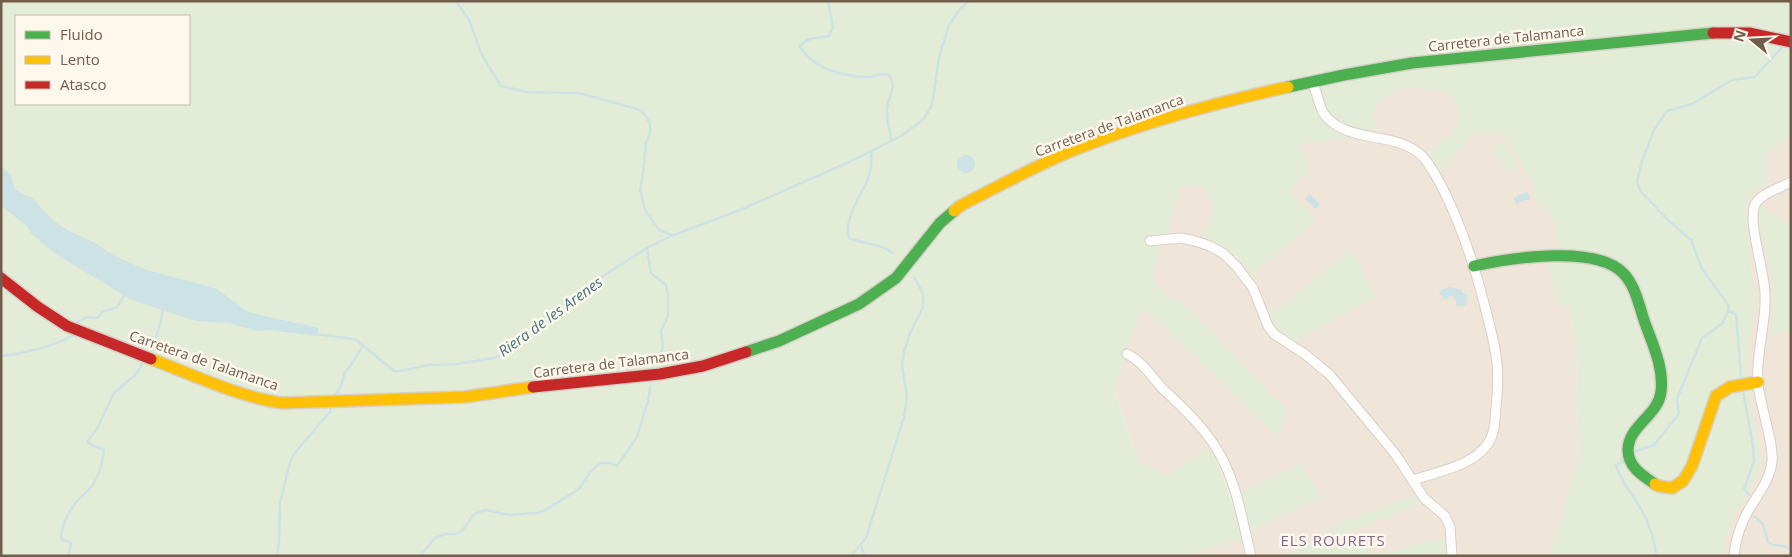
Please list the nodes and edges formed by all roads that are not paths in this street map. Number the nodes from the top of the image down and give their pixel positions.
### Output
1 (1791, 42) edge
2 (1312, 83) junction
3 (1791, 182) edge
4 (1150, 241) dead end
5 (1474, 266) junction
6 (1, 278) edge
7 (1127, 354) dead end
8 (1758, 382) junction
9 (1413, 480) junction
10 (1251, 556) edge
11 (1452, 556) edge
12 (1734, 556) edge

1 - 2 street, Carretera de Talamanca
2 - 5 street
2 - 6 street, Carretera de Talamanca
3 - 8 street
4 - 9 street
5 - 8 street
5 - 9 street
7 - 10 street
8 - 12 street
9 - 11 street

